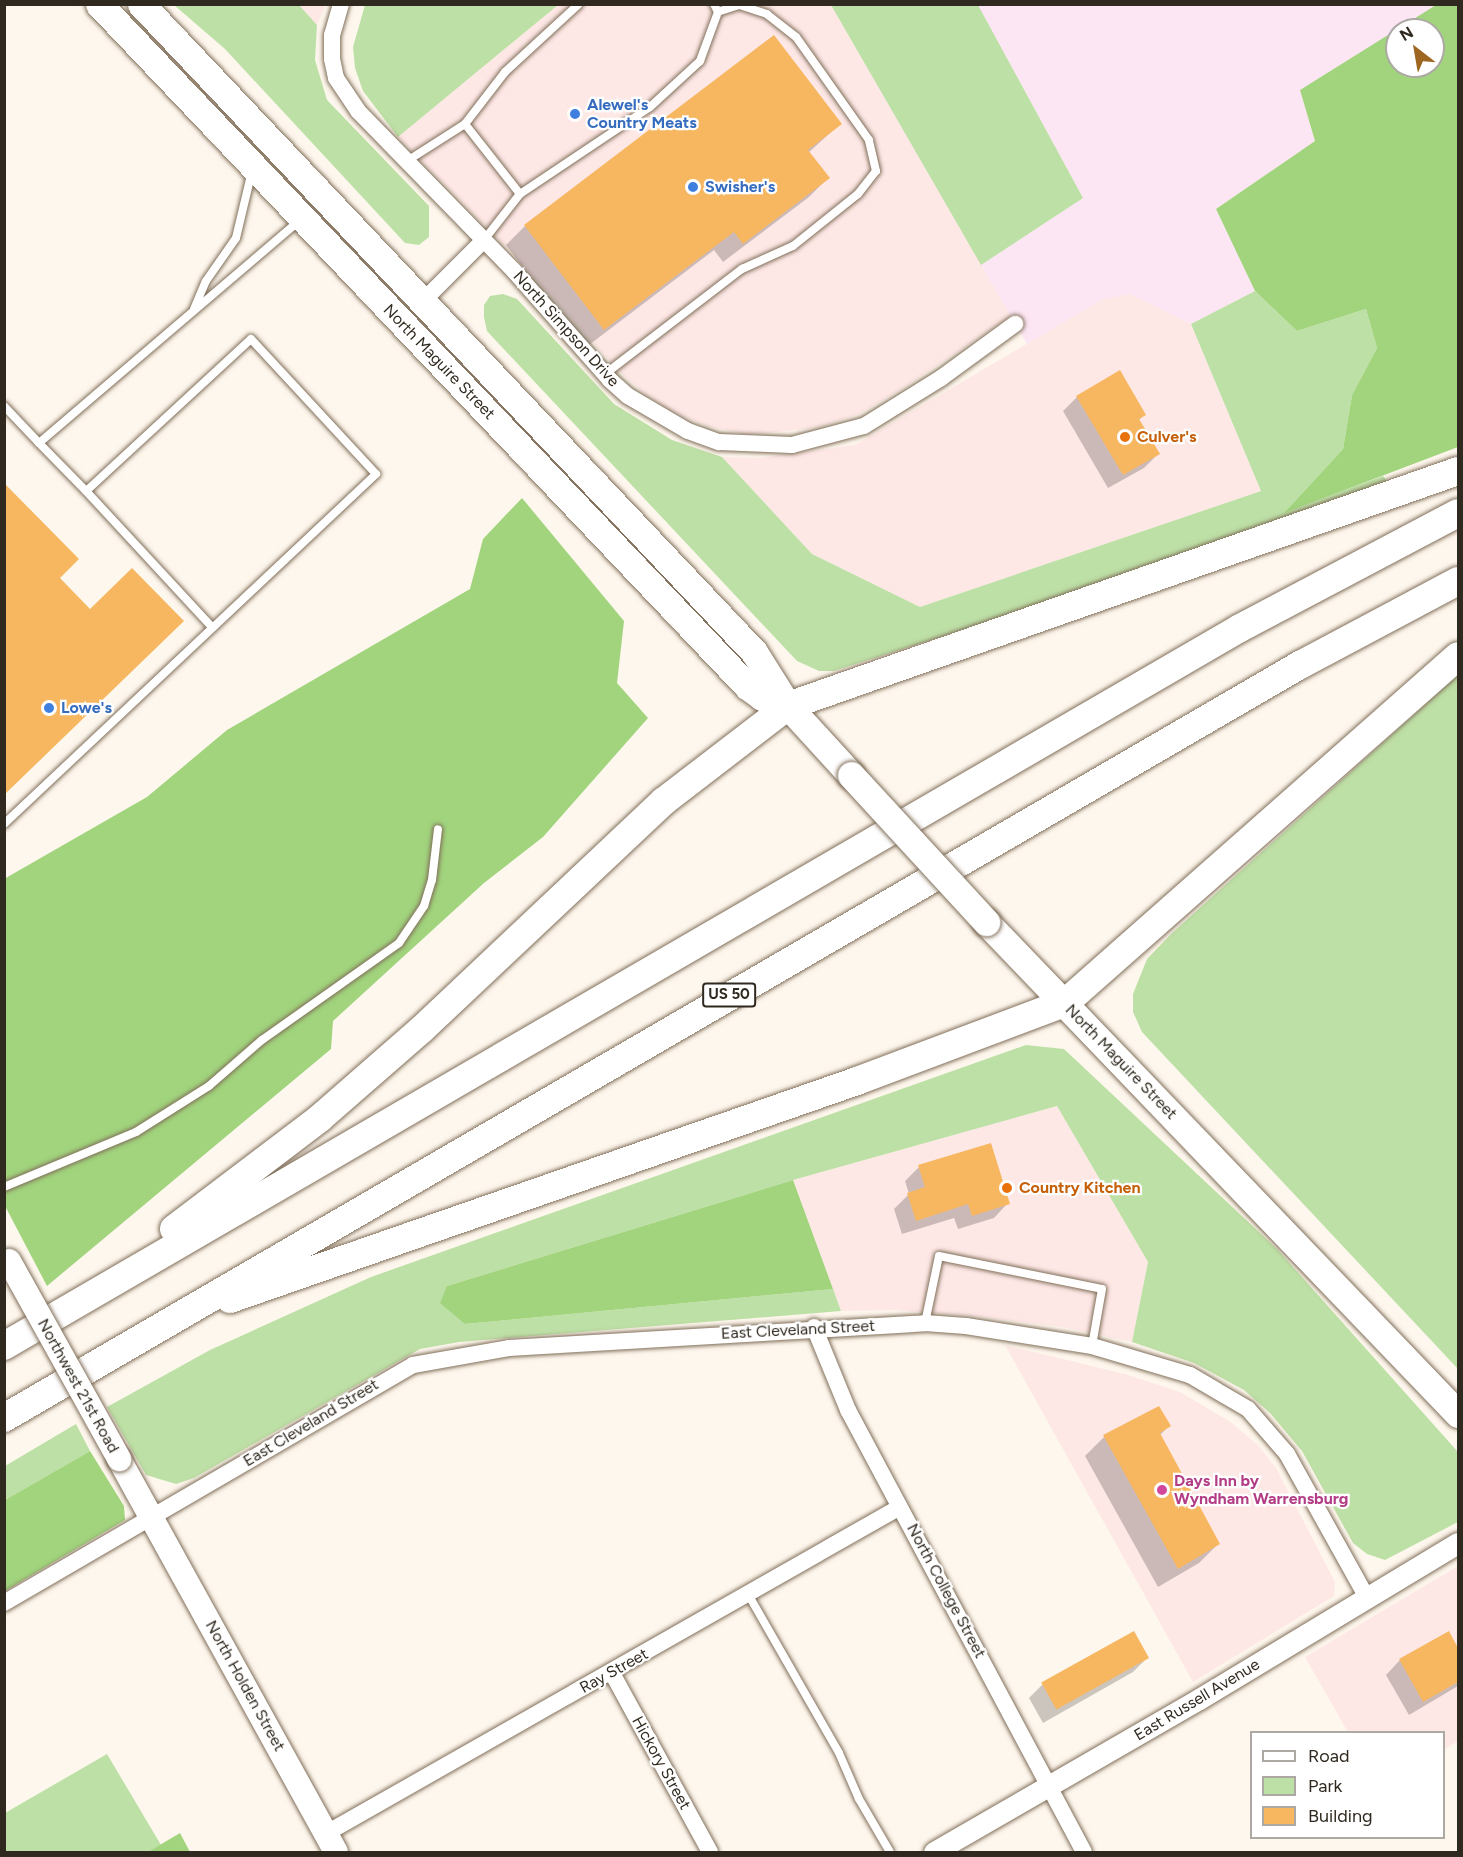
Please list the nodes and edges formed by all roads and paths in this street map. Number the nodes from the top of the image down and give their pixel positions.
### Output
1 (99, 4) edge
2 (141, 4) edge
3 (341, 4) edge
4 (579, 4) edge
5 (716, 8) edge
6 (465, 124) junction
7 (407, 161) junction
8 (253, 166) junction
9 (520, 194) junction
10 (303, 218) junction
11 (484, 240) junction
12 (423, 302) junction
13 (193, 312) junction
14 (1015, 324) dead end
15 (605, 374) junction
16 (4, 406) edge
17 (39, 443) junction
18 (1458, 471) edge
19 (86, 491) junction
20 (1458, 513) edge
21 (1458, 581) edge
22 (211, 626) junction
23 (1458, 656) edge
24 (788, 706) junction
25 (4, 824) edge
26 (438, 829) dead end
27 (1065, 1003) junction
28 (4, 1187) edge
29 (7, 1257) edge
30 (77, 1303) junction
31 (169, 1320) junction
32 (925, 1323) junction
33 (814, 1328) junction
34 (4, 1346) edge
35 (1092, 1346) junction
36 (1458, 1414) edge
37 (4, 1418) edge
38 (900, 1507) junction
39 (152, 1519) junction
40 (1458, 1543) edge
41 (748, 1594) junction
42 (1367, 1598) junction
43 (4, 1603) edge
44 (612, 1673) junction
45 (1048, 1787) junction
46 (331, 1843) edge
47 (710, 1852) edge
48 (890, 1852) edge
49 (934, 1852) edge
50 (1084, 1852) edge

1 - 8 main road, North Maguire Street
2 - 12 main road, North Maguire Street
3 - 7 street, North Simpson Drive
4 - 6 lane
5 - 9 lane
5 - 15 lane
6 - 7 lane
6 - 9 lane
7 - 11 street, North Simpson Drive
8 - 10 main road, North Maguire Street
8 - 13 lane
9 - 11 lane
10 - 13 lane
10 - 24 main road, North Maguire Street
11 - 12 street
11 - 15 street, North Simpson Drive
12 - 24 main road, North Maguire Street
13 - 17 lane
14 - 15 street, North Simpson Drive
16 - 17 lane
17 - 19 lane
18 - 24 highway
19 - 22 lane
19 - 22 lane
20 - 30 highway
21 - 31 highway, US 50
22 - 25 lane
23 - 27 highway
24 - 27 main road, North Maguire Street, bridge
24 - 30 highway
26 - 28 lane
27 - 31 highway
27 - 36 main road, North Maguire Street
29 - 39 main road, Northwest 21st Road, bridge
30 - 34 highway
31 - 37 highway, US 50
32 - 33 street, East Cleveland Street
32 - 35 street, East Cleveland Street
32 - 35 lane
33 - 38 street, North College Street
33 - 39 street, East Cleveland Street
35 - 42 street, East Cleveland Street
38 - 41 street, Ray Street
38 - 45 street, North College Street
39 - 43 street, East Cleveland Street
39 - 46 main road, North Holden Street
40 - 42 street, East Russell Avenue
41 - 44 street, Ray Street
41 - 48 lane
42 - 45 street, East Russell Avenue
44 - 46 street, Ray Street
44 - 47 street, Hickory Street
45 - 49 street, East Russell Avenue
45 - 50 street, North College Street

